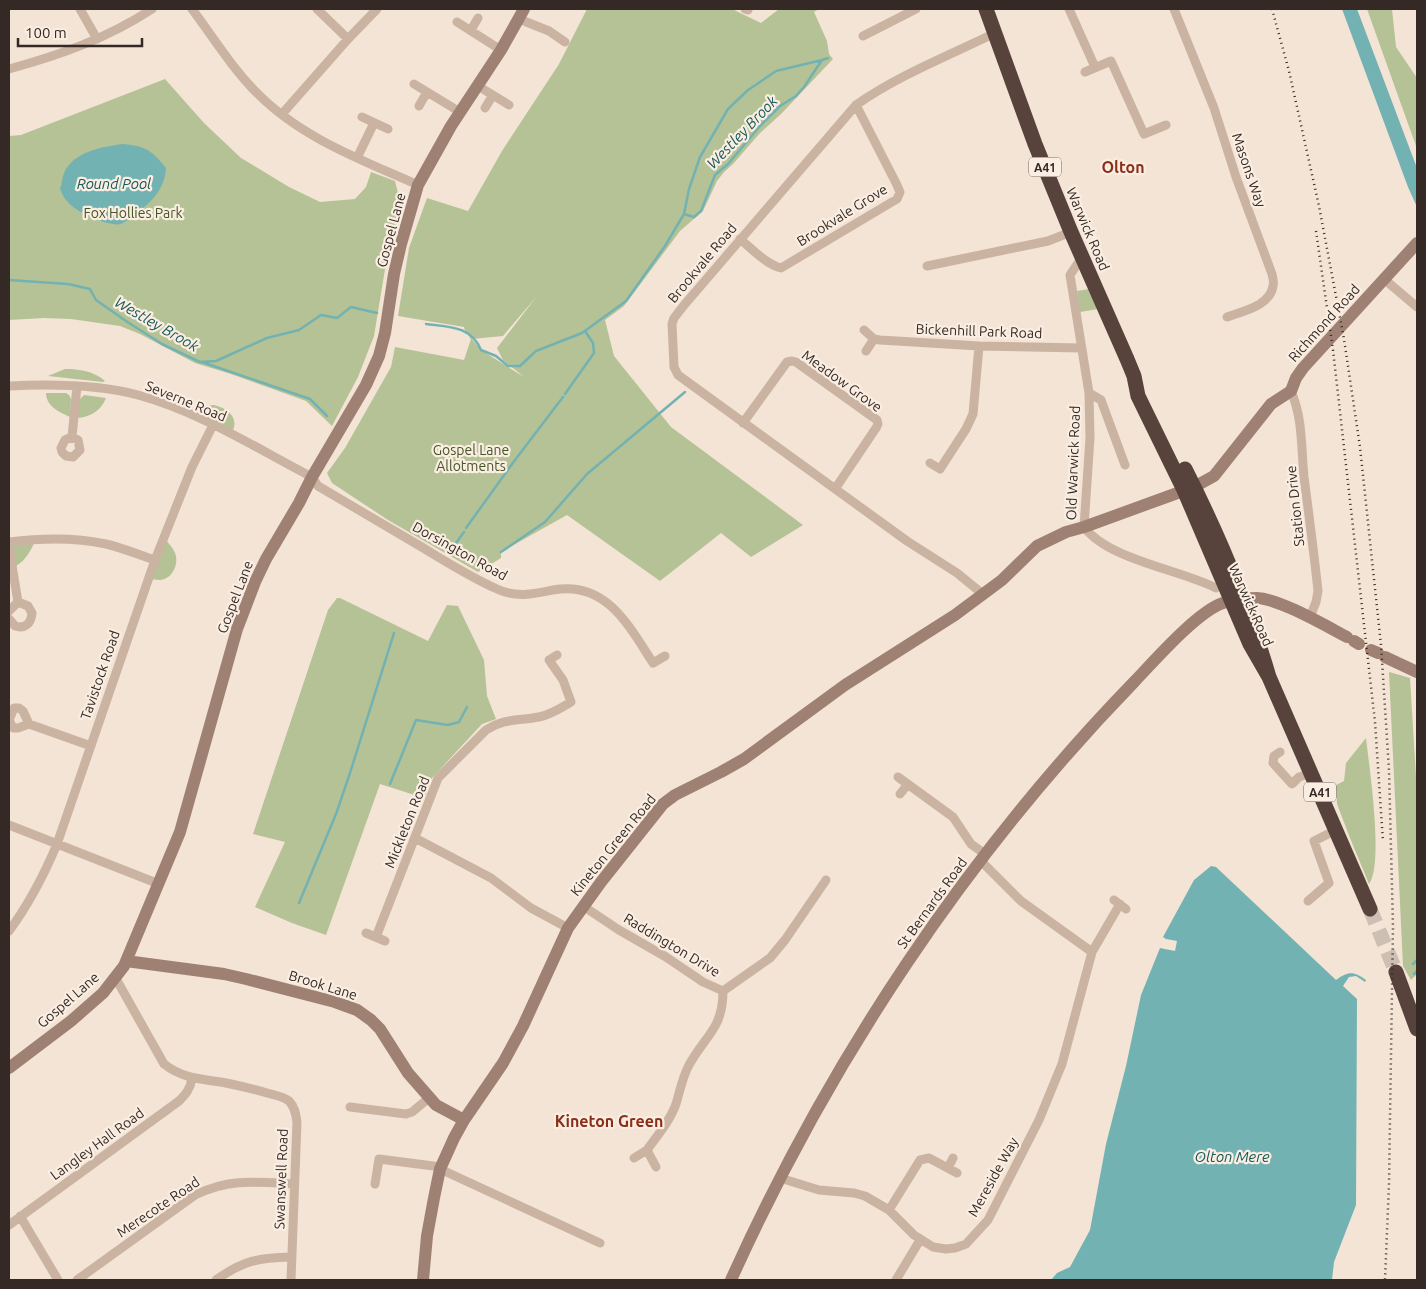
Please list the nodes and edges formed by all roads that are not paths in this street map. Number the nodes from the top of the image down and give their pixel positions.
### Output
1 (80, 9) edge
2 (152, 9) edge
3 (192, 9) edge
4 (317, 9) edge
5 (377, 9) edge
6 (916, 9) edge
7 (986, 9) edge
8 (1069, 9) edge
9 (1174, 9) edge
10 (521, 14) edge
11 (478, 18) dead end
12 (457, 22) dead end
13 (470, 30) junction
14 (995, 34) junction
15 (863, 36) dead end
16 (97, 39) junction
17 (348, 39) junction
18 (565, 42) dead end
19 (501, 50) junction
20 (1095, 68) junction
21 (9, 69) edge
22 (1085, 72) dead end
23 (414, 84) dead end
24 (478, 86) junction
25 (428, 92) junction
26 (493, 95) junction
27 (856, 104) junction
28 (509, 105) dead end
29 (419, 106) dead end
30 (486, 108) dead end
31 (460, 112) junction
32 (282, 114) junction
33 (362, 118) dead end
34 (374, 123) junction
35 (1166, 125) dead end
36 (388, 129) dead end
37 (357, 158) junction
38 (418, 185) junction
39 (1071, 232) junction
40 (740, 238) junction
41 (1417, 243) edge
42 (1082, 258) junction
43 (927, 266) dead end
44 (1384, 279) junction
45 (1417, 307) edge
46 (1227, 317) dead end
47 (864, 330) dead end
48 (874, 339) junction
49 (978, 346) junction
50 (1082, 348) junction
51 (866, 351) dead end
52 (9, 386) edge
53 (77, 386) junction
54 (1292, 391) junction
55 (1089, 393) junction
56 (743, 423) junction
57 (213, 425) junction
58 (72, 437) dead end
59 (930, 463) dead end
60 (1125, 465) dead end
61 (312, 477) junction
62 (1188, 488) junction
63 (835, 489) junction
64 (1084, 527) junction
65 (9, 542) edge
66 (9, 547) edge
67 (155, 560) junction
68 (1216, 588) dead end
69 (984, 595) junction
70 (1237, 600) junction
71 (18, 602) junction
72 (9, 611) edge
73 (1310, 617) junction
74 (9, 619) edge
75 (557, 655) dead end
76 (665, 656) dead end
77 (1417, 672) edge
78 (30, 724) dead end
79 (91, 746) junction
80 (1280, 752) dead end
81 (1312, 773) junction
82 (898, 776) dead end
83 (908, 784) junction
84 (900, 794) dead end
85 (9, 825) edge
86 (1336, 830) junction
87 (415, 838) junction
88 (57, 844) junction
89 (983, 858) junction
90 (826, 880) dead end
91 (159, 884) junction
92 (1308, 900) dead end
93 (1120, 904) dead end
94 (583, 906) junction
95 (1370, 909) tunnel mouth
96 (568, 928) junction
97 (9, 931) edge
98 (366, 933) dead end
99 (1092, 952) junction
100 (126, 961) junction
101 (1396, 972) tunnel mouth
102 (115, 977) junction
103 (723, 991) junction
104 (1417, 1029) edge
105 (9, 1068) edge
106 (192, 1079) junction
107 (429, 1098) junction
108 (350, 1107) dead end
109 (464, 1120) junction
110 (648, 1150) junction
111 (634, 1158) dead end
112 (953, 1158) dead end
113 (656, 1167) dead end
114 (441, 1168) junction
115 (948, 1168) junction
116 (957, 1173) dead end
117 (780, 1178) junction
118 (294, 1184) junction
119 (375, 1184) dead end
120 (889, 1210) junction
121 (20, 1216) junction
122 (9, 1225) edge
123 (920, 1240) junction
124 (600, 1243) dead end
125 (292, 1257) junction
126 (58, 1280) edge
127 (77, 1280) edge
128 (216, 1280) edge
129 (291, 1280) edge
130 (423, 1280) edge
131 (731, 1280) edge
132 (896, 1280) edge

1 - 16 street
2 - 16 street
3 - 32 street
4 - 17 street
5 - 17 street
6 - 15 street
7 - 14 highway, Warwick Road / A41
8 - 20 street
9 - 46 street, Masons Way
10 - 18 street, Gospel Lane
10 - 19 street, Gospel Lane
11 - 13 street
12 - 13 street
13 - 19 street
14 - 27 street, Brookvale Road
14 - 39 highway, Warwick Road / A41
16 - 21 street
17 - 32 street
19 - 24 street, Gospel Lane
20 - 22 street
20 - 35 street
23 - 25 street
24 - 26 street
24 - 31 street, Gospel Lane
25 - 29 street
25 - 31 street
26 - 28 street
26 - 30 street
27 - 40 street, Brookvale Road
27 - 40 street, Brookvale Grove
31 - 38 street, Gospel Lane
32 - 37 street
33 - 34 street
34 - 36 street
34 - 37 street
37 - 38 street
38 - 61 street, Gospel Lane
39 - 42 highway, Warwick Road / A41
39 - 43 street
40 - 56 street, Brookvale Road
41 - 44 street, Richmond Road
42 - 50 street, Old Warwick Road
42 - 62 highway, Warwick Road / A41
44 - 45 street
44 - 54 street, Richmond Road
47 - 48 street
48 - 49 street, Bickenhill Park Road
48 - 51 street
49 - 50 street, Bickenhill Park Road
49 - 59 street
50 - 55 street, Old Warwick Road
52 - 53 street, Severne Road
53 - 57 street, Severne Road
53 - 58 street
54 - 62 street
54 - 73 street, Station Drive
55 - 60 street
55 - 64 street, Old Warwick Road
56 - 63 street, Brookvale Road
56 - 63 street, Meadow Grove
57 - 61 street, Severne Road
57 - 67 street, Tavistock Road
61 - 76 street, Dorsington Road
61 - 91 street, Gospel Lane
62 - 64 street, Kineton Green Road
62 - 70 highway, Warwick Road / A41
63 - 69 street, Brookvale Road
64 - 68 street, Old Warwick Road
64 - 69 street, Kineton Green Road
65 - 67 street
66 - 71 street
67 - 79 street, Tavistock Road
69 - 94 street, Kineton Green Road
70 - 73 street
70 - 81 highway, Warwick Road / A41
70 - 89 street, St Bernards Road
71 - 72 street
71 - 74 street
73 - 77 street
75 - 87 street, Mickleton Road
78 - 79 street
79 - 88 street, Tavistock Road
80 - 81 street
81 - 86 highway, Warwick Road / A41
82 - 83 street
83 - 84 street
83 - 89 street
85 - 88 street
86 - 92 street
86 - 95 highway, Warwick Road / A41
87 - 96 street
87 - 98 street, Mickleton Road
88 - 91 street
88 - 97 street, Tavistock Road
89 - 99 street
89 - 117 street, St Bernards Road
90 - 103 street
91 - 100 street, Gospel Lane
93 - 99 street, Mereside Way
94 - 96 street, Kineton Green Road
94 - 103 street, Raddington Drive
96 - 109 street, Kineton Green Road
99 - 123 street, Mereside Way
100 - 102 street, Gospel Lane
100 - 107 street, Brook Lane
101 - 104 highway
102 - 105 street, Gospel Lane
102 - 106 street, Swanswell Road
103 - 110 street, Raddington Drive
106 - 118 street, Swanswell Road
106 - 121 street, Langley Hall Road
107 - 108 street
107 - 109 street, Brook Lane
109 - 114 street, Kineton Green Road
110 - 111 street, Raddington Drive
110 - 113 street
112 - 115 street
114 - 119 street
114 - 124 street
114 - 130 street, Kineton Green Road
115 - 116 street
115 - 120 street
117 - 120 street, Mereside Way
117 - 131 street, St Bernards Road
118 - 125 street, Swanswell Road
118 - 127 street, Merecote Road
120 - 123 street, Mereside Way
121 - 122 street, Langley Hall Road
121 - 126 street
123 - 132 street
125 - 128 street
125 - 129 street, Swanswell Road

